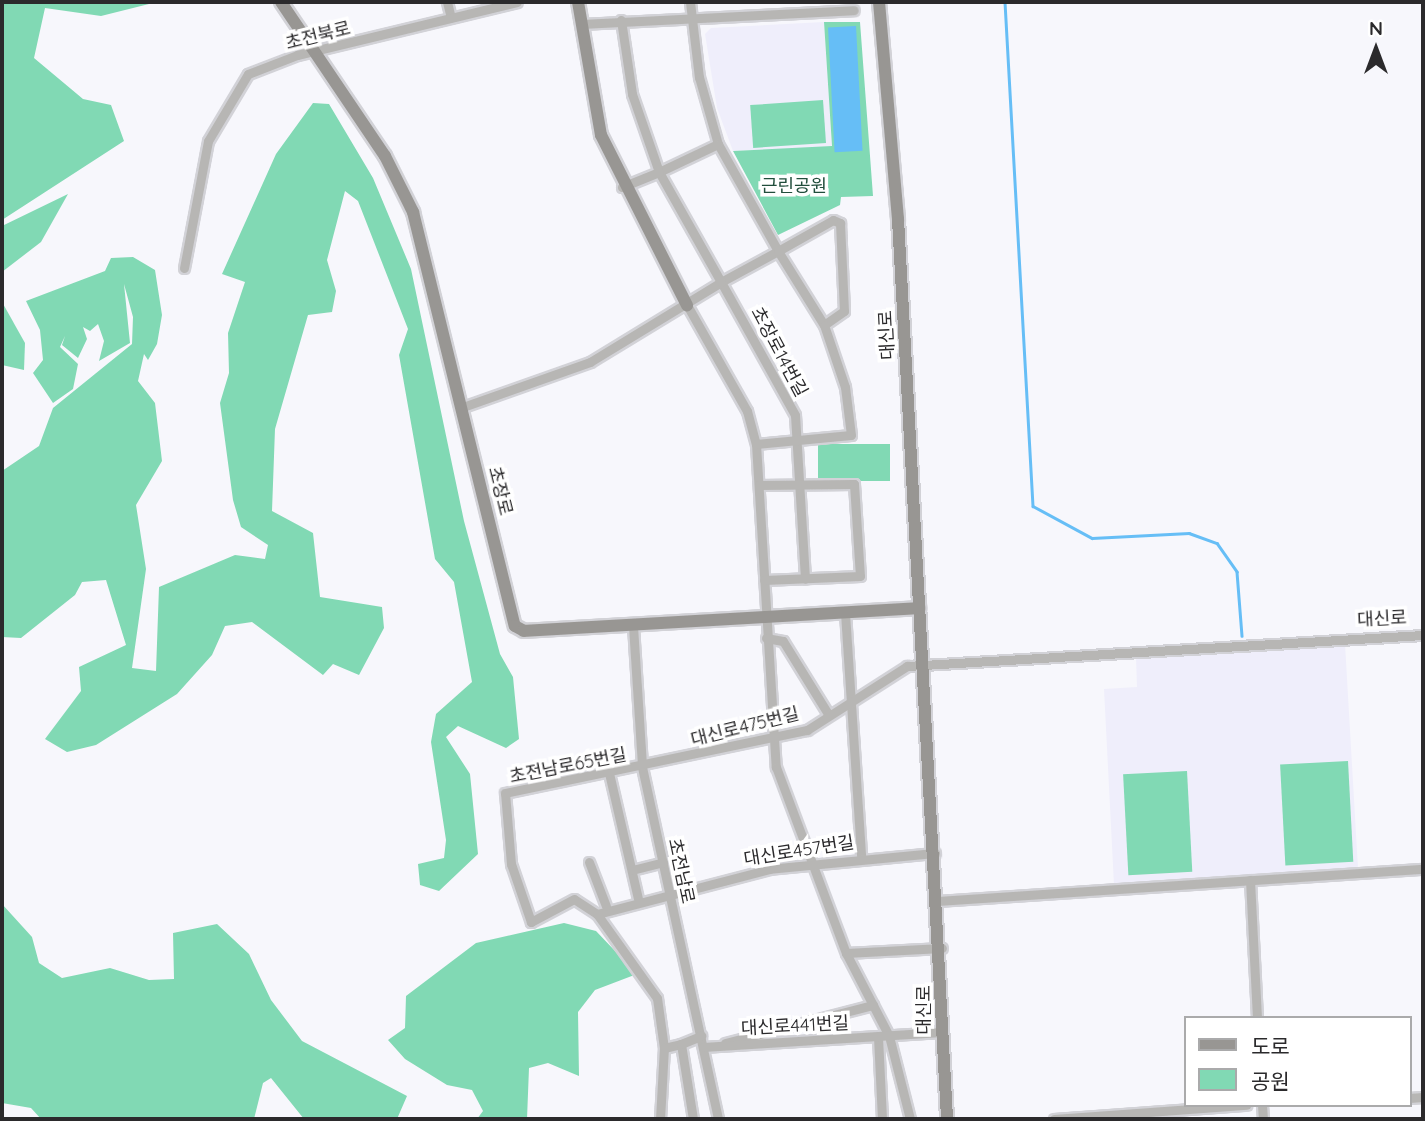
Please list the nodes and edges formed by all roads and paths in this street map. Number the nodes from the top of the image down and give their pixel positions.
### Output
1 (281, 2) edge
2 (447, 2) edge
3 (517, 2) edge
4 (578, 2) edge
5 (690, 2) edge
6 (879, 2) edge
7 (855, 10) dead end
8 (690, 16) junction
9 (451, 18) junction
10 (621, 20) junction
11 (581, 24) junction
12 (315, 54) junction
13 (719, 144) junction
14 (659, 172) junction
15 (622, 187) junction
16 (778, 251) junction
17 (184, 268) dead end
18 (721, 282) junction
19 (687, 305) junction
20 (824, 325) junction
21 (460, 408) junction
22 (800, 439) junction
23 (756, 444) junction
24 (799, 484) junction
25 (760, 485) junction
26 (805, 579) junction
27 (764, 580) junction
28 (919, 608) junction
29 (845, 613) junction
30 (765, 618) junction
31 (633, 626) junction
32 (1423, 635) edge
33 (766, 638) junction
34 (924, 667) junction
35 (852, 699) junction
36 (828, 715) junction
37 (774, 738) junction
38 (642, 767) junction
39 (609, 773) junction
40 (935, 853) junction
41 (861, 856) junction
42 (589, 862) dead end
43 (663, 862) junction
44 (811, 862) junction
45 (1423, 869) edge
46 (632, 870) junction
47 (1250, 880) junction
48 (669, 891) junction
49 (638, 899) junction
50 (938, 901) junction
51 (606, 906) junction
52 (597, 914) junction
53 (942, 947) junction
54 (846, 953) junction
55 (873, 1004) junction
56 (1257, 1016) edge
57 (942, 1032) junction
58 (889, 1035) junction
59 (701, 1036) junction
60 (878, 1037) junction
61 (681, 1044) junction
62 (721, 1046) junction
63 (704, 1047) junction
64 (664, 1048) junction
65 (1219, 1107) edge
66 (660, 1119) edge
67 (693, 1119) edge
68 (718, 1119) edge
69 (882, 1119) edge
70 (910, 1119) edge
71 (947, 1119) edge
72 (1054, 1119) edge

1 - 12 street, 초장로
2 - 9 street
3 - 9 street, 초전북로
4 - 11 street
5 - 8 street
6 - 28 street, 대신로
7 - 8 street
8 - 10 street
8 - 13 street
9 - 12 street, 초전북로
10 - 11 street
10 - 14 street, 초장로14번길
11 - 15 street
12 - 17 street, 초전북로
12 - 21 street, 초장로
13 - 14 street
13 - 16 street
14 - 15 street
14 - 18 street, 초장로14번길
15 - 19 street
16 - 18 street
16 - 20 street
16 - 20 street
18 - 19 street
18 - 22 street, 초장로14번길
19 - 21 street
19 - 23 street
20 - 22 street
21 - 31 street, 초장로
22 - 23 street
22 - 24 street
23 - 25 street
24 - 25 street
24 - 26 street
24 - 26 street
25 - 27 street
26 - 27 street
27 - 30 street
28 - 29 street, 초장로
28 - 34 street, 대신로
29 - 30 street, 초장로
29 - 35 street
30 - 31 street, 초장로
30 - 33 street
31 - 38 street, 초전남로
32 - 34 street, 대신로
33 - 36 street
33 - 37 street
34 - 35 street, 대신로475번길
34 - 40 street, 대신로
35 - 36 street, 대신로475번길
35 - 41 street
36 - 37 street, 대신로475번길
37 - 38 street, 대신로475번길
37 - 44 street
38 - 39 street, 초전남로65번길
38 - 43 street, 초전남로
39 - 46 street
39 - 52 street, 초전남로65번길
40 - 41 street, 대신로457번길
40 - 50 street, 대신로
41 - 44 street, 대신로457번길
42 - 51 street
43 - 46 street
43 - 48 street, 초전남로
44 - 48 street, 대신로457번길
44 - 54 street
45 - 47 street
46 - 49 street
47 - 50 street
47 - 56 street
48 - 49 street, 대신로457번길
48 - 59 street, 초전남로
49 - 51 street, 대신로457번길
50 - 53 street, 대신로
51 - 52 street
52 - 64 street
53 - 54 street
53 - 57 street, 대신로
54 - 55 street
55 - 58 street
55 - 62 street
57 - 58 street, 대신로441번길
57 - 71 street, 대신로
58 - 60 street, 대신로441번길
58 - 70 street
59 - 61 street
59 - 63 street, 초전남로
60 - 62 street, 대신로441번길
60 - 69 street
61 - 64 street
61 - 67 street
62 - 63 street, 대신로441번길
63 - 68 street, 초전남로
64 - 66 street
65 - 72 street

